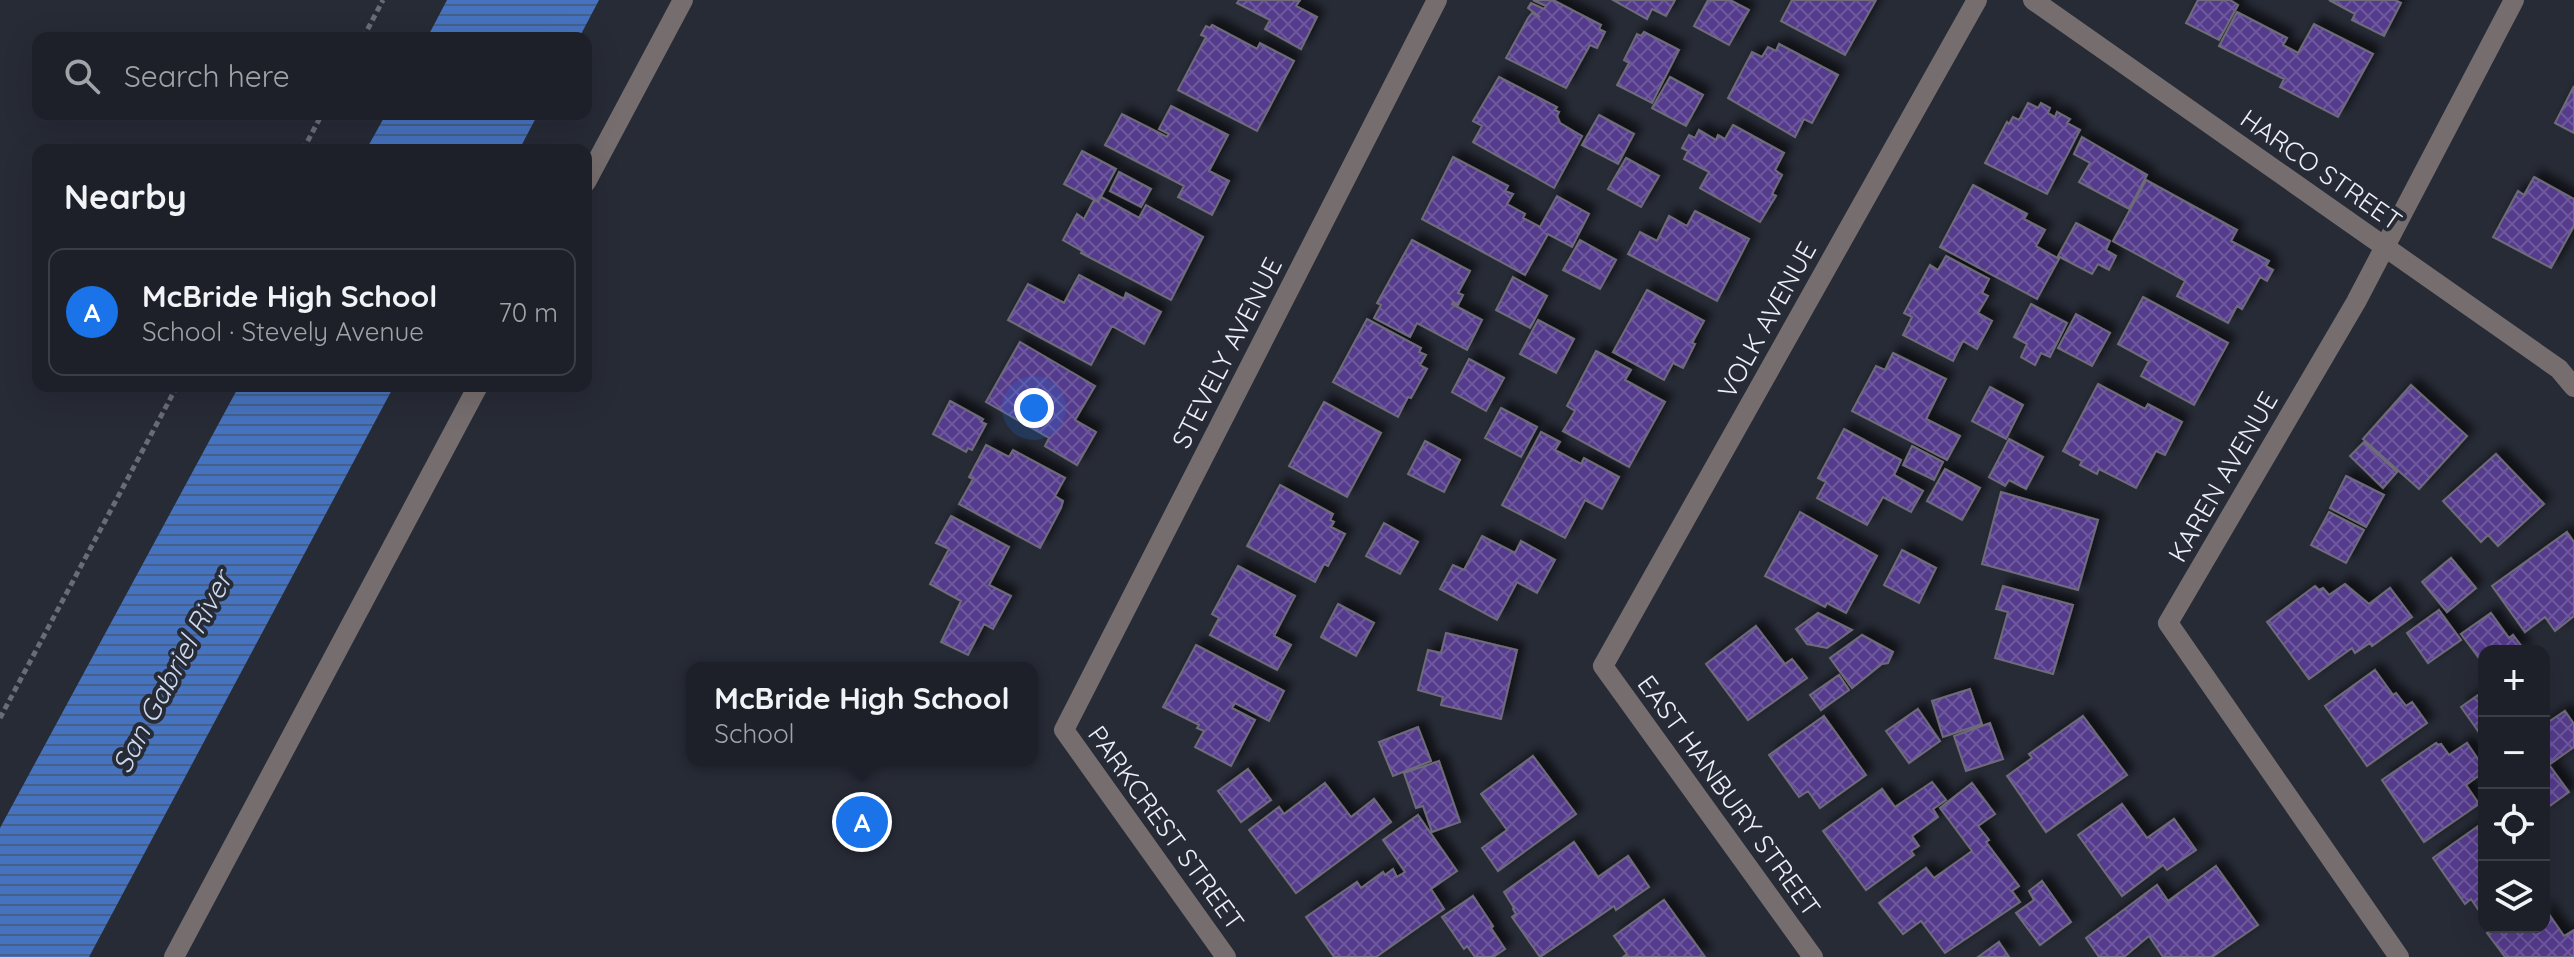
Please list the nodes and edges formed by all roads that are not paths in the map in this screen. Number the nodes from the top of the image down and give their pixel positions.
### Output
1 (683, 0) edge
2 (1437, 0) edge
3 (1977, 0) edge
4 (2033, 0) edge
5 (2514, 0) edge
6 (592, 171) edge
7 (2385, 246) junction
8 (2574, 387) edge
9 (475, 392) edge
10 (1603, 666) joint
11 (1064, 730) joint
12 (174, 957) edge
13 (1226, 957) edge
14 (1813, 957) edge
15 (2399, 957) edge

1 - 6 street
2 - 11 street, STEVELY AVENUE
3 - 10 street, VOLK AVENUE
4 - 7 street, HARCO STREET
5 - 7 street, KAREN AVENUE
7 - 8 street, HARCO STREET
7 - 15 street, KAREN AVENUE
9 - 12 street
10 - 14 street, EAST HANBURY STREET
11 - 13 street, PARKCREST STREET

